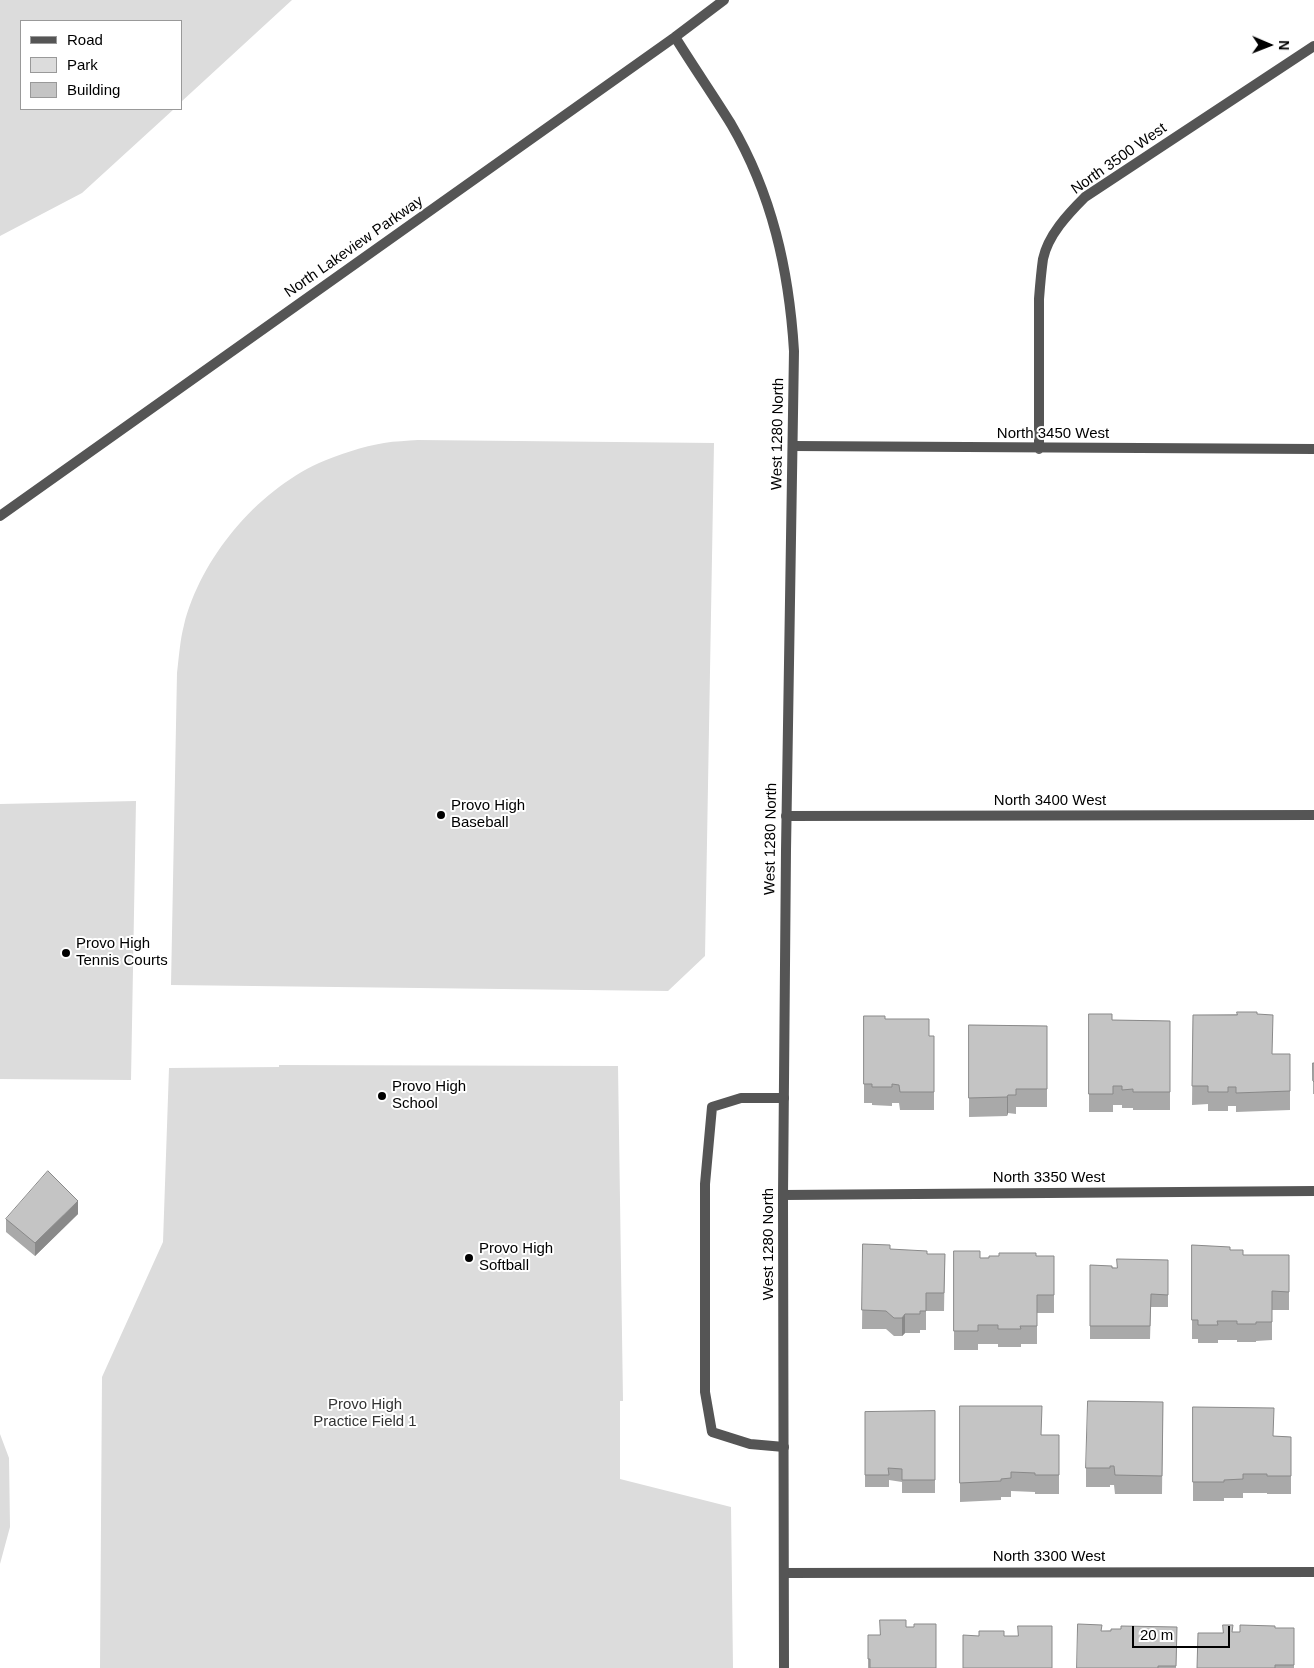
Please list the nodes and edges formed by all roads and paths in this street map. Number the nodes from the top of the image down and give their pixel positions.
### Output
1 (724, 0) edge
2 (675, 37) junction
3 (1314, 46) edge
4 (793, 446) junction
5 (1039, 449) junction
6 (1314, 449) edge
7 (0, 516) edge
8 (1314, 815) edge
9 (786, 816) junction
10 (784, 1098) junction
11 (1314, 1191) edge
12 (783, 1195) junction
13 (784, 1447) junction
14 (784, 1572) junction
15 (1314, 1572) edge
16 (784, 1668) edge

1 - 2 street, North Lakeview Parkway
2 - 4 street, West 1280 North
2 - 7 street, North Lakeview Parkway
3 - 5 street, North 3500 West
4 - 5 street, North 3450 West
4 - 9 street, West 1280 North
5 - 6 street, North 3450 West
8 - 9 street, North 3400 West
9 - 10 street, West 1280 North
10 - 12 street, West 1280 North
10 - 13 street
11 - 12 street, North 3350 West
12 - 13 street, West 1280 North
13 - 14 street, West 1280 North
14 - 15 street, North 3300 West
14 - 16 street, West 1280 North

